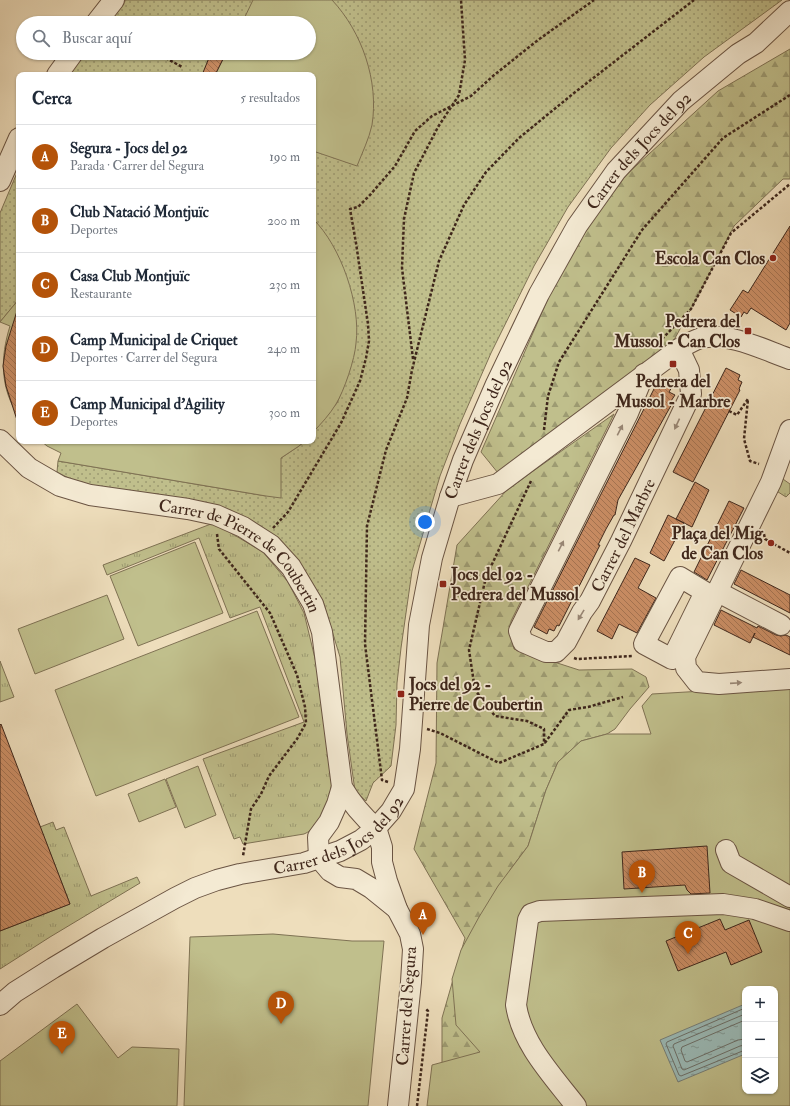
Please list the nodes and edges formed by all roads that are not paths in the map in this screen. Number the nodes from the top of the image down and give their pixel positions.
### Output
1 (114, 0) edge
2 (790, 10) edge
3 (101, 16) edge
4 (790, 30) edge
5 (756, 43) junction
6 (68, 60) edge
7 (60, 72) edge
8 (16, 145) edge
9 (0, 181) edge
10 (679, 349) junction
11 (790, 359) edge
12 (644, 374) junction
13 (790, 430) edge
14 (0, 440) edge
15 (450, 497) junction
16 (718, 592) junction
17 (781, 625) dead end
18 (790, 679) edge
19 (342, 788) junction
20 (362, 815) junction
21 (329, 822) junction
22 (376, 828) junction
23 (726, 850) dead end
24 (319, 858) junction
25 (382, 862) junction
26 (356, 879) junction
27 (790, 896) edge
28 (397, 909) junction
29 (790, 921) edge
30 (8, 995) edge
31 (0, 1005) edge
32 (398, 1106) edge
33 (576, 1106) edge

1 - 3 street
2 - 5 street
4 - 5 street
5 - 15 street, Carrer dels Jocs del 92
6 - 7 street
8 - 9 street
10 - 11 street
10 - 12 street
10 -> 12 street, Carrer del Marbre
12 - 15 street
13 - 16 street
14 - 19 street, Carrer de Pierre de Coubertin
15 - 22 street, Carrer dels Jocs del 92
16 - 17 street
16 -> 18 street
19 - 20 street, Carrer de Pierre de Coubertin
19 - 21 street, Carrer de Pierre de Coubertin
20 - 21 street
20 - 22 street, Carrer de Pierre de Coubertin
21 - 24 street, Carrer de Pierre de Coubertin
22 - 24 street, Carrer dels Jocs del 92
22 - 25 street, Carrer del Segura
23 - 27 street
24 - 26 street, Carrer del Segura
24 - 30 street, Carrer dels Jocs del 92
25 - 26 street
25 - 28 street, Carrer del Segura
26 - 28 street, Carrer del Segura
28 - 32 street, Carrer del Segura
29 - 33 street
30 - 31 street, Carrer dels Jocs del 92

